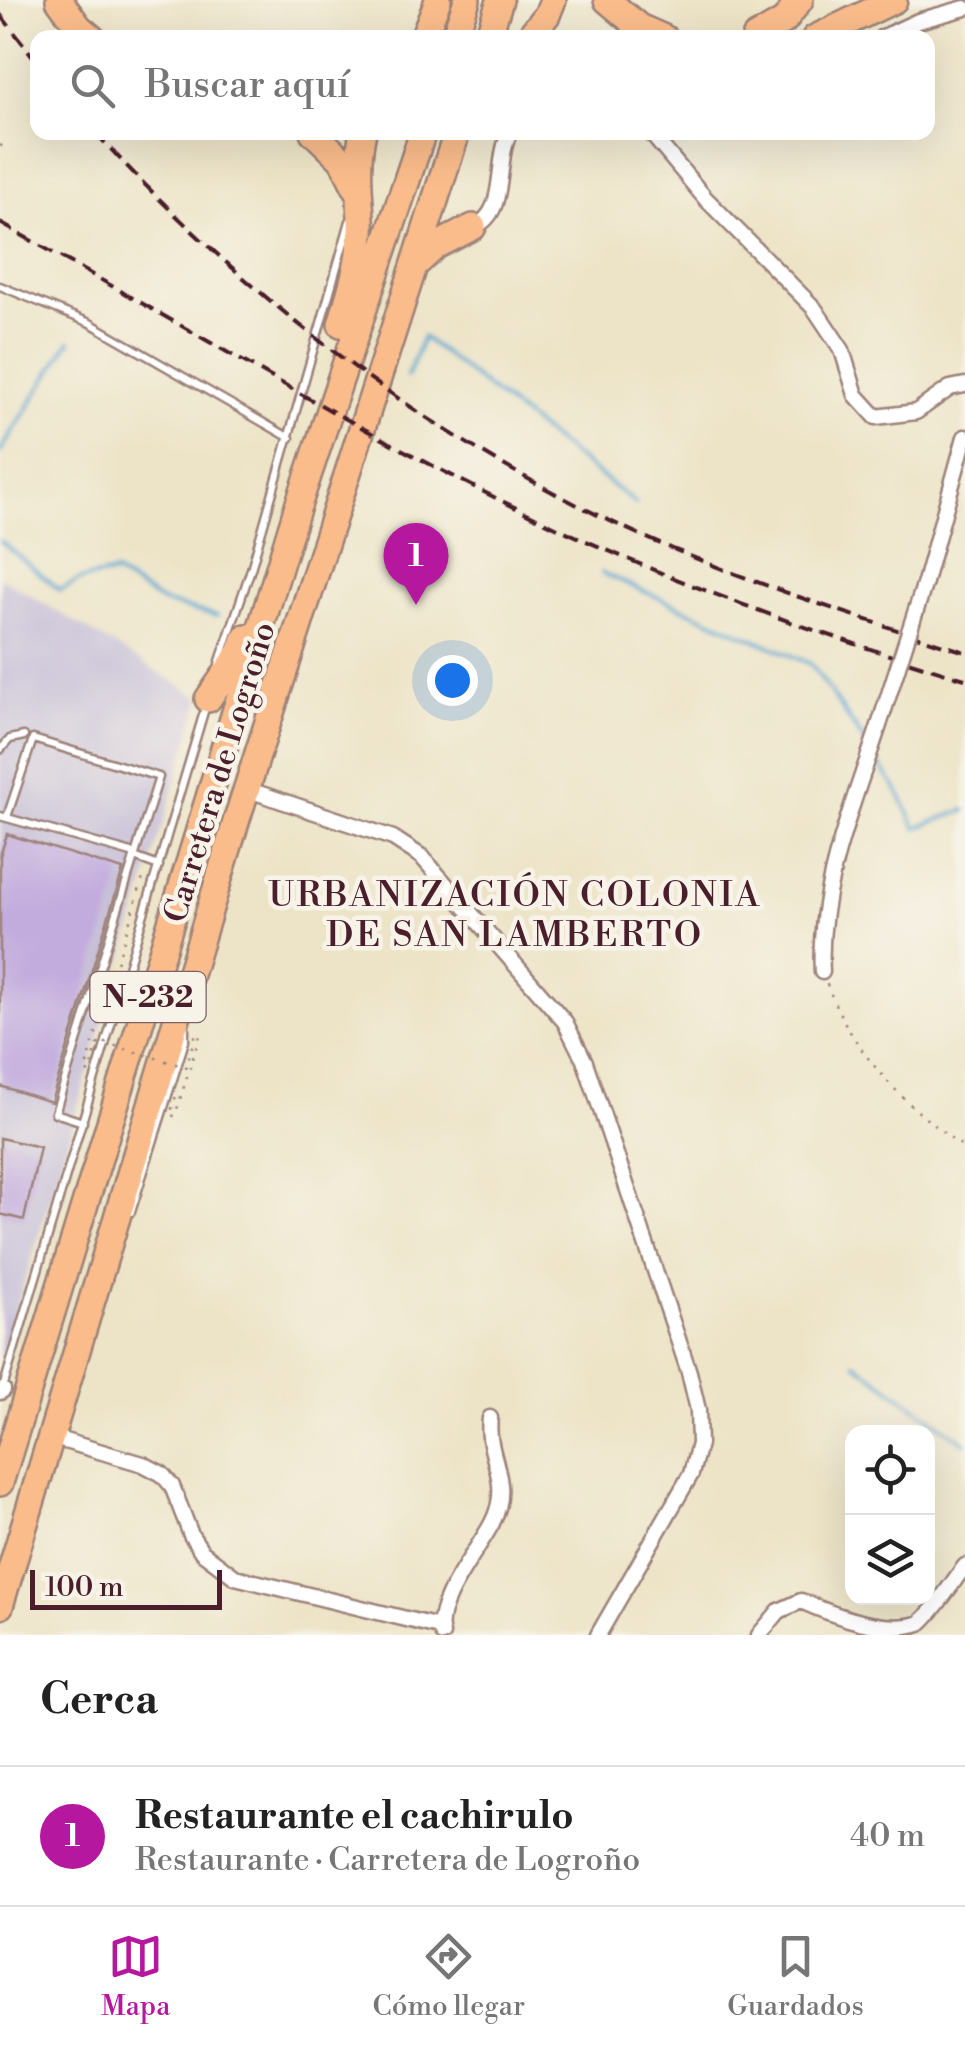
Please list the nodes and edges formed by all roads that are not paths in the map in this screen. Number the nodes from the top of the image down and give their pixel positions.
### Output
1 (42, 0) edge
2 (60, 0) edge
3 (438, 0) edge
4 (467, 0) edge
5 (500, 0) edge
6 (554, 0) edge
7 (606, 0) edge
8 (800, 0) edge
9 (894, 0) edge
10 (965, 8) edge
11 (66, 30) edge
12 (83, 30) edge
13 (425, 30) edge
14 (457, 30) edge
15 (491, 30) edge
16 (534, 30) edge
17 (647, 30) edge
18 (769, 30) edge
19 (832, 30) edge
20 (898, 30) edge
21 (321, 140) edge
22 (362, 140) edge
23 (419, 140) edge
24 (455, 140) edge
25 (469, 140) edge
26 (507, 140) edge
27 (657, 140) edge
28 (357, 191) junction
29 (438, 194) junction
30 (474, 226) junction
31 (415, 265) junction
32 (0, 286) edge
33 (965, 385) edge
34 (965, 437) edge
35 (290, 438) junction
36 (299, 502) junction
37 (208, 699) junction
38 (24, 736) dead end
39 (0, 750) edge
40 (246, 789) junction
41 (4, 816) edge
42 (135, 856) junction
43 (159, 866) junction
44 (822, 972) road end
45 (83, 1122) junction
46 (1, 1393) edge
47 (490, 1418) dead end
48 (50, 1437) junction
49 (0, 1483) edge
50 (965, 1566) edge
51 (0, 1606) edge
52 (441, 1631) edge
53 (598, 1635) edge
54 (759, 1635) edge

1 - 11 highway
2 - 12 highway
3 - 13 highway
4 - 14 highway
5 - 15 highway
6 - 16 highway
7 - 17 highway
8 - 18 highway
9 - 19 highway
10 - 20 street
21 - 28 highway
22 - 28 highway
23 - 36 highway, Carretera de Logroño / N-232
24 - 29 highway, Carretera de Logroño / N-232
25 - 29 highway
26 - 30 street
27 - 33 street
28 - 35 lane
28 - 36 highway
29 - 30 highway
29 - 31 highway, Carretera de Logroño / N-232
30 - 31 highway
31 - 40 highway, Carretera de Logroño / N-232
32 - 35 lane
34 - 44 street, bridge
35 - 37 lane
36 - 37 highway
36 - 49 highway, Carretera de Logroño / N-232
37 - 43 lane
38 - 39 lane
40 - 48 highway, Carretera de Logroño / N-232
40 - 53 street
41 - 42 lane
41 - 42 lane
42 - 43 lane
42 - 45 lane
43 - 45 lane
45 - 46 lane
47 - 52 street
48 - 51 highway, Carretera de Logroño / N-232
48 - 52 street
50 - 54 street

